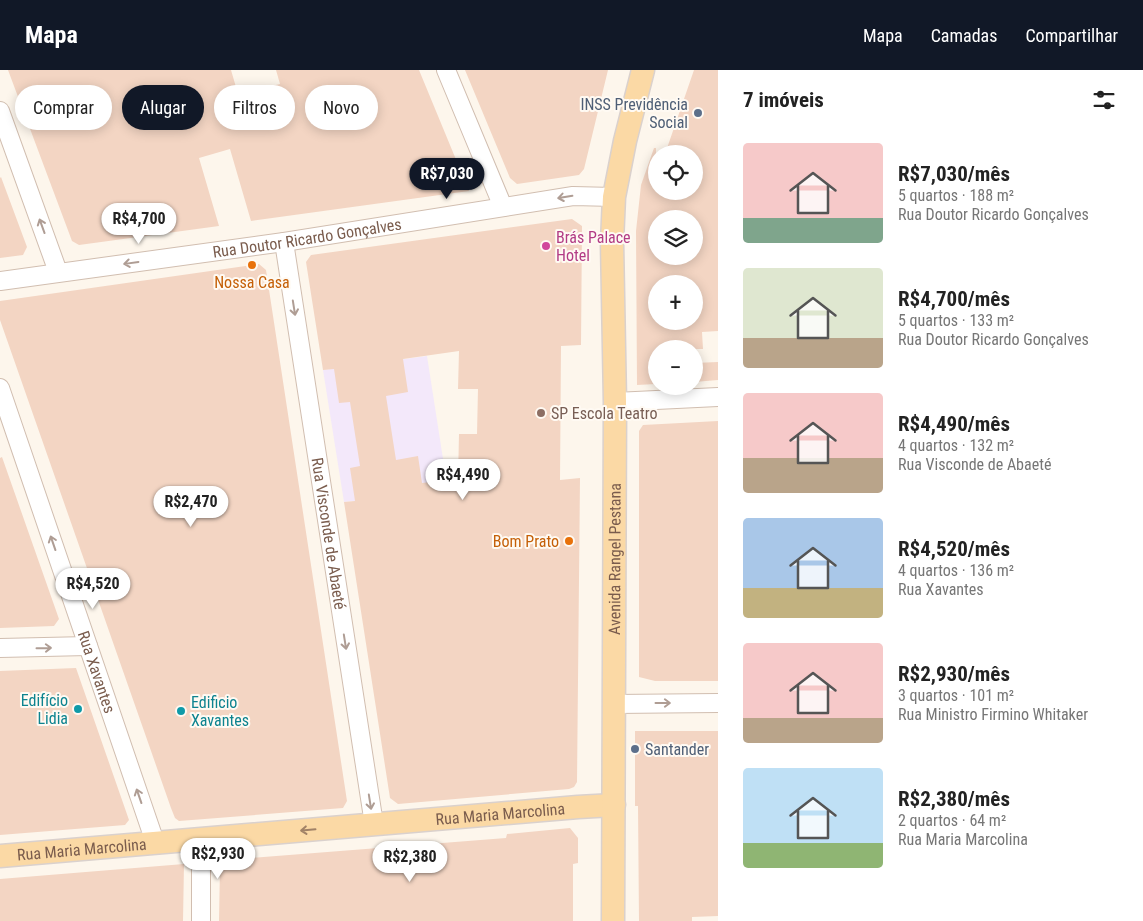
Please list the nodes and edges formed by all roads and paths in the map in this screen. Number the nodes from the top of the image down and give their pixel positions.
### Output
1 (446, 70) edge
2 (643, 70) edge
3 (0, 111) edge
4 (614, 197) junction
5 (503, 207) junction
6 (284, 242) junction
7 (58, 272) junction
8 (0, 282) edge
9 (0, 388) edge
10 (718, 397) edge
11 (616, 402) junction
12 (88, 646) junction
13 (0, 648) edge
14 (718, 703) edge
15 (614, 704) junction
16 (614, 805) junction
17 (374, 824) junction
18 (201, 839) junction
19 (155, 842) junction
20 (0, 856) edge
21 (201, 921) edge
22 (613, 921) edge

1 - 5 street
2 - 4 main road, Avenida Rangel Pestana
7 -> 3 street
4 -> 5 street, Rua Doutor Ricardo Gonçalves
4 - 11 main road, Avenida Rangel Pestana
5 - 6 street, Rua Doutor Ricardo Gonçalves
6 -> 7 street, Rua Doutor Ricardo Gonçalves
6 -> 17 street, Rua Visconde de Abaeté
7 - 8 street, Rua Doutor Ricardo Gonçalves
12 -> 9 street, Rua Xavantes
10 - 11 street
11 - 15 main road, Avenida Rangel Pestana
13 -> 12 street
19 -> 12 street, Rua Xavantes
15 -> 14 street
15 - 16 main road, Avenida Rangel Pestana
16 - 17 main road, Rua Maria Marcolina
16 - 22 main road, Avenida Rangel Pestana
17 -> 18 main road, Rua Maria Marcolina
18 - 19 main road, Rua Maria Marcolina
18 - 21 street
19 - 20 main road, Rua Maria Marcolina

